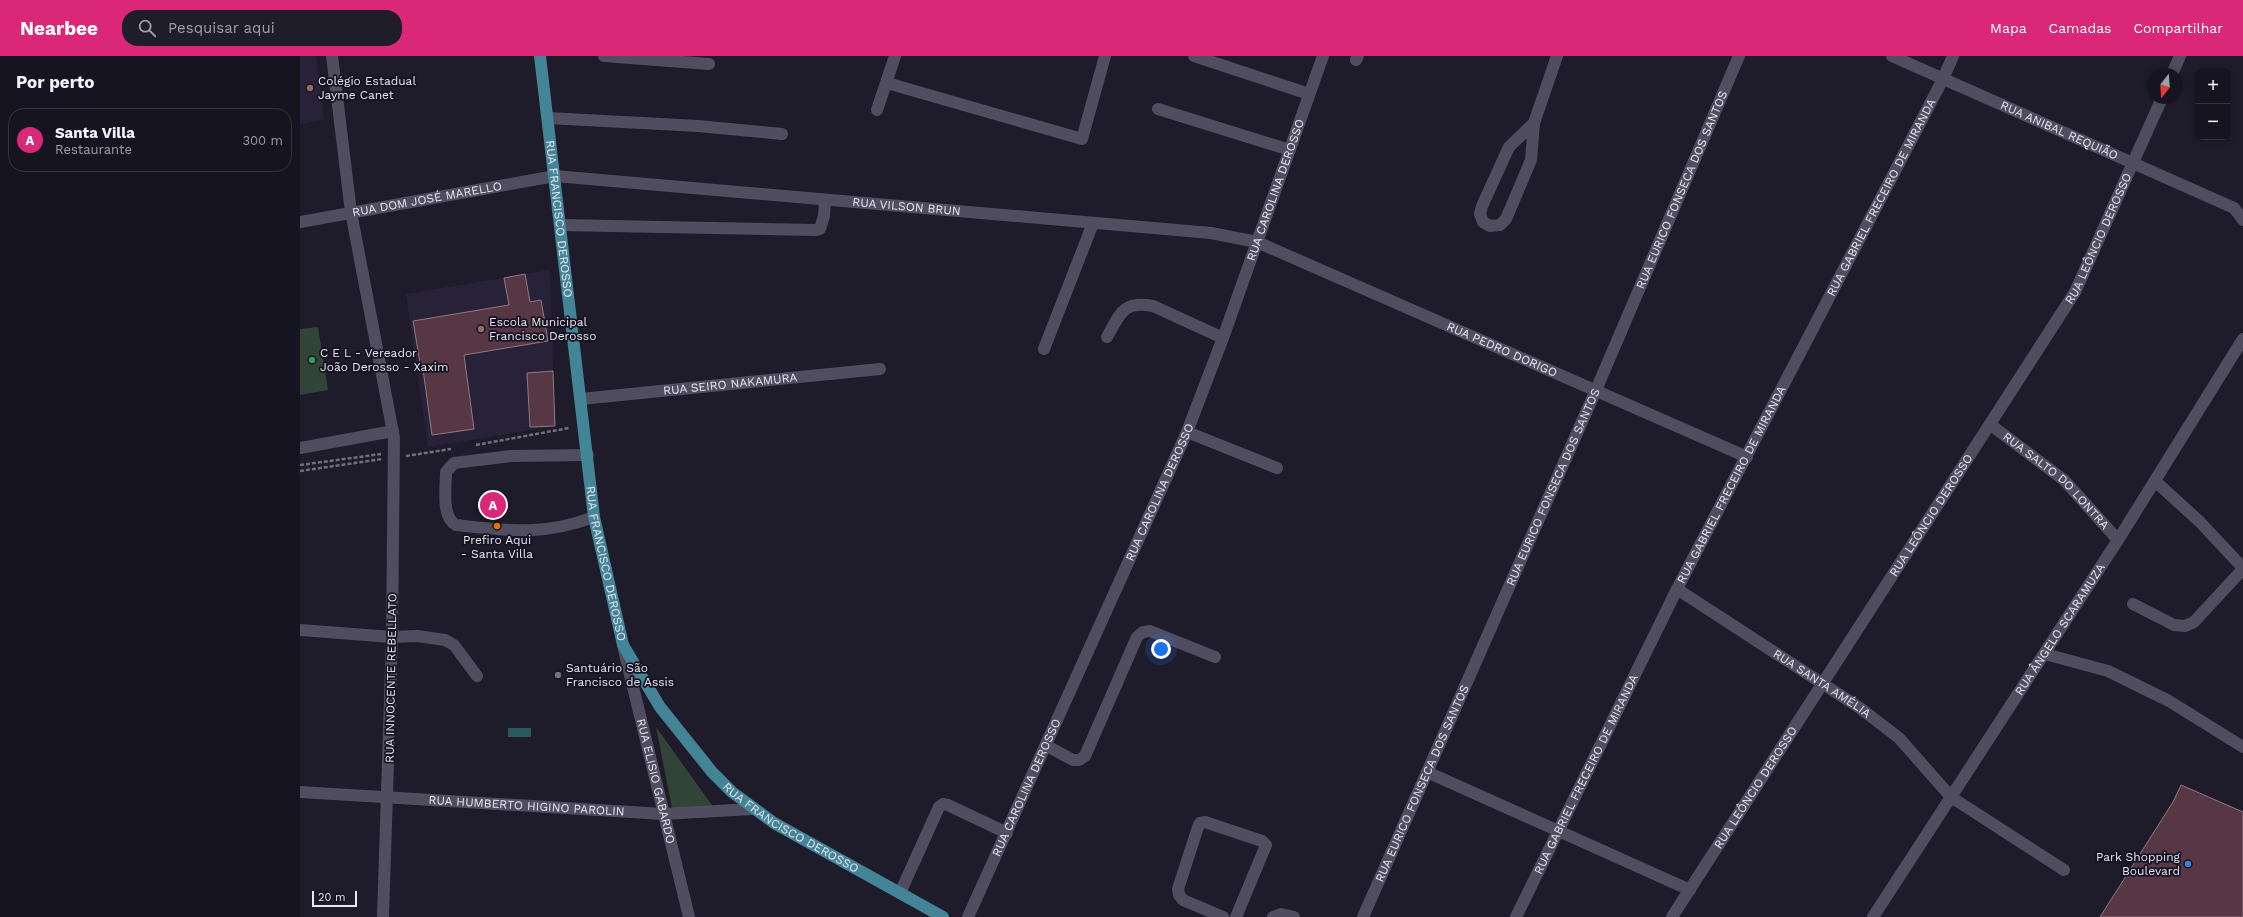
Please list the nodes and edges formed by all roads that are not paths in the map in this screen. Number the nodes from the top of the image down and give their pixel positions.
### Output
1 (332, 56) edge
2 (540, 56) edge
3 (604, 56) edge
4 (895, 56) edge
5 (1104, 56) edge
6 (1194, 56) edge
7 (1323, 56) edge
8 (1557, 56) edge
9 (1739, 56) edge
10 (1892, 56) edge
11 (1953, 56) edge
12 (2180, 56) edge
13 (710, 64) dead end
14 (2175, 68) edge
15 (1943, 79) junction
16 (887, 83) junction
17 (1309, 94) junction
18 (2159, 104) edge
19 (1158, 109) dead end
20 (877, 110) dead end
21 (548, 118) junction
22 (1534, 123) junction
23 (782, 134) dead end
24 (1290, 150) junction
25 (2134, 163) junction
26 (555, 176) junction
27 (825, 200) junction
28 (2238, 204) edge
29 (351, 212) junction
30 (2243, 220) edge
31 (300, 222) edge
32 (1093, 222) junction
33 (560, 225) junction
34 (1257, 242) junction
35 (1106, 337) dead end
36 (1223, 338) junction
37 (2243, 339) edge
38 (1044, 350) dead end
39 (880, 368) dead end
40 (1596, 390) junction
41 (581, 399) junction
42 (1991, 425) junction
43 (1187, 432) junction
44 (394, 435) junction
45 (300, 448) edge
46 (588, 455) junction
47 (1747, 457) junction
48 (1277, 468) dead end
49 (2154, 481) junction
50 (594, 517) junction
51 (2118, 540) junction
52 (2243, 569) edge
53 (1677, 589) junction
54 (2133, 604) dead end
55 (300, 630) edge
56 (392, 637) junction
57 (623, 645) junction
58 (2045, 654) junction
59 (1215, 657) dead end
60 (477, 676) dead end
61 (1821, 683) junction
62 (1047, 746) junction
63 (2243, 747) edge
64 (1427, 772) junction
65 (300, 792) edge
66 (388, 797) junction
67 (1951, 797) junction
68 (753, 809) junction
69 (663, 814) junction
70 (1559, 830) junction
71 (1007, 833) junction
72 (2064, 870) dead end
73 (1690, 890) junction
74 (900, 894) junction
75 (383, 917) edge
76 (689, 917) edge
77 (943, 917) edge
78 (968, 917) edge
79 (1223, 917) edge
80 (1236, 917) edge
81 (1273, 917) edge
82 (1294, 917) edge
83 (1363, 917) edge
84 (1516, 917) edge
85 (1672, 917) edge
86 (1873, 917) edge

1 - 29 street, RUA INNOCENTE REBELLATO
2 - 21 main road, RUA FRANCISCO DEROSSO
3 - 13 street
4 - 16 street
5 - 16 street
6 - 17 street
7 - 17 street, RUA CAROLINA DEROSSO
8 - 22 street
9 - 40 street, RUA EURICO FONSECA DOS SANTOS
10 - 15 street, RUA ANIBAL REQUIÃO
11 - 15 street, RUA GABRIEL FRECEIRO DE MIRANDA
12 - 14 street
15 - 25 street, RUA ANIBAL REQUIÃO
15 - 47 street, RUA GABRIEL FRECEIRO DE MIRANDA
16 - 20 street
17 - 24 street, RUA CAROLINA DEROSSO
18 - 25 street, RUA LEÔNCIO DEROSSO
19 - 24 street
21 - 23 street
21 - 26 main road, RUA FRANCISCO DEROSSO
22 - 22 street
24 - 34 street, RUA CAROLINA DEROSSO
25 - 28 street, RUA ANIBAL REQUIÃO
25 - 42 street, RUA LEÔNCIO DEROSSO
26 - 27 street, RUA VILSON BRUN
26 - 29 street, RUA DOM JOSÉ MARELLO
26 - 33 main road, RUA FRANCISCO DEROSSO
27 - 32 street, RUA VILSON BRUN
27 - 33 street
28 - 30 street, RUA ANIBAL REQUIÃO
29 - 31 street, RUA DOM JOSÉ MARELLO
29 - 44 street, RUA INNOCENTE REBELLATO
32 - 34 street, RUA VILSON BRUN
32 - 38 street
33 - 41 main road, RUA FRANCISCO DEROSSO
34 - 36 street, RUA CAROLINA DEROSSO
34 - 40 street, RUA PEDRO DORIGO
35 - 36 street
36 - 43 street, RUA CAROLINA DEROSSO
37 - 49 street, RUA ÂNGELO SCARAMUZA
39 - 41 street, RUA SEIRO NAKAMURA
40 - 47 street, RUA PEDRO DORIGO
40 - 64 street, RUA EURICO FONSECA DOS SANTOS
41 - 46 main road, RUA FRANCISCO DEROSSO
42 - 51 street, RUA SALTO DO LONTRA
42 - 61 street, RUA LEÔNCIO DEROSSO
43 - 48 street
43 - 62 street, RUA CAROLINA DEROSSO
44 - 45 street
44 - 56 street, RUA INNOCENTE REBELLATO
46 - 50 main road, RUA FRANCISCO DEROSSO
46 - 50 street
47 - 53 street, RUA GABRIEL FRECEIRO DE MIRANDA
49 - 51 street, RUA ÂNGELO SCARAMUZA
49 - 52 street
50 - 57 main road, RUA FRANCISCO DEROSSO
51 - 58 street, RUA ÂNGELO SCARAMUZA
52 - 54 street
53 - 61 street, RUA SANTA AMÉLIA
53 - 70 street, RUA GABRIEL FRECEIRO DE MIRANDA
55 - 56 street
56 - 60 street
56 - 66 street, RUA INNOCENTE REBELLATO
57 - 68 main road, RUA FRANCISCO DEROSSO
57 - 69 street, RUA ELISIO GABARDO
58 - 63 street
58 - 67 street, RUA ÂNGELO SCARAMUZA
59 - 62 street
61 - 67 street, RUA SANTA AMÉLIA
61 - 73 street, RUA LEÔNCIO DEROSSO
62 - 71 street, RUA CAROLINA DEROSSO
64 - 70 street
64 - 83 street, RUA EURICO FONSECA DOS SANTOS
65 - 66 street, RUA HUMBERTO HIGINO PAROLIN
66 - 69 street, RUA HUMBERTO HIGINO PAROLIN
66 - 75 street, RUA INNOCENTE REBELLATO
67 - 72 street, RUA SANTA AMÉLIA
67 - 86 street, RUA ÂNGELO SCARAMUZA
68 - 69 street, RUA HUMBERTO HIGINO PAROLIN
68 - 74 main road, RUA FRANCISCO DEROSSO
69 - 76 street, RUA ELISIO GABARDO
70 - 73 street
70 - 84 street, RUA GABRIEL FRECEIRO DE MIRANDA
71 - 74 street
71 - 78 street, RUA CAROLINA DEROSSO
73 - 85 street, RUA LEÔNCIO DEROSSO
74 - 77 main road, RUA FRANCISCO DEROSSO
79 - 80 street
81 - 82 street

